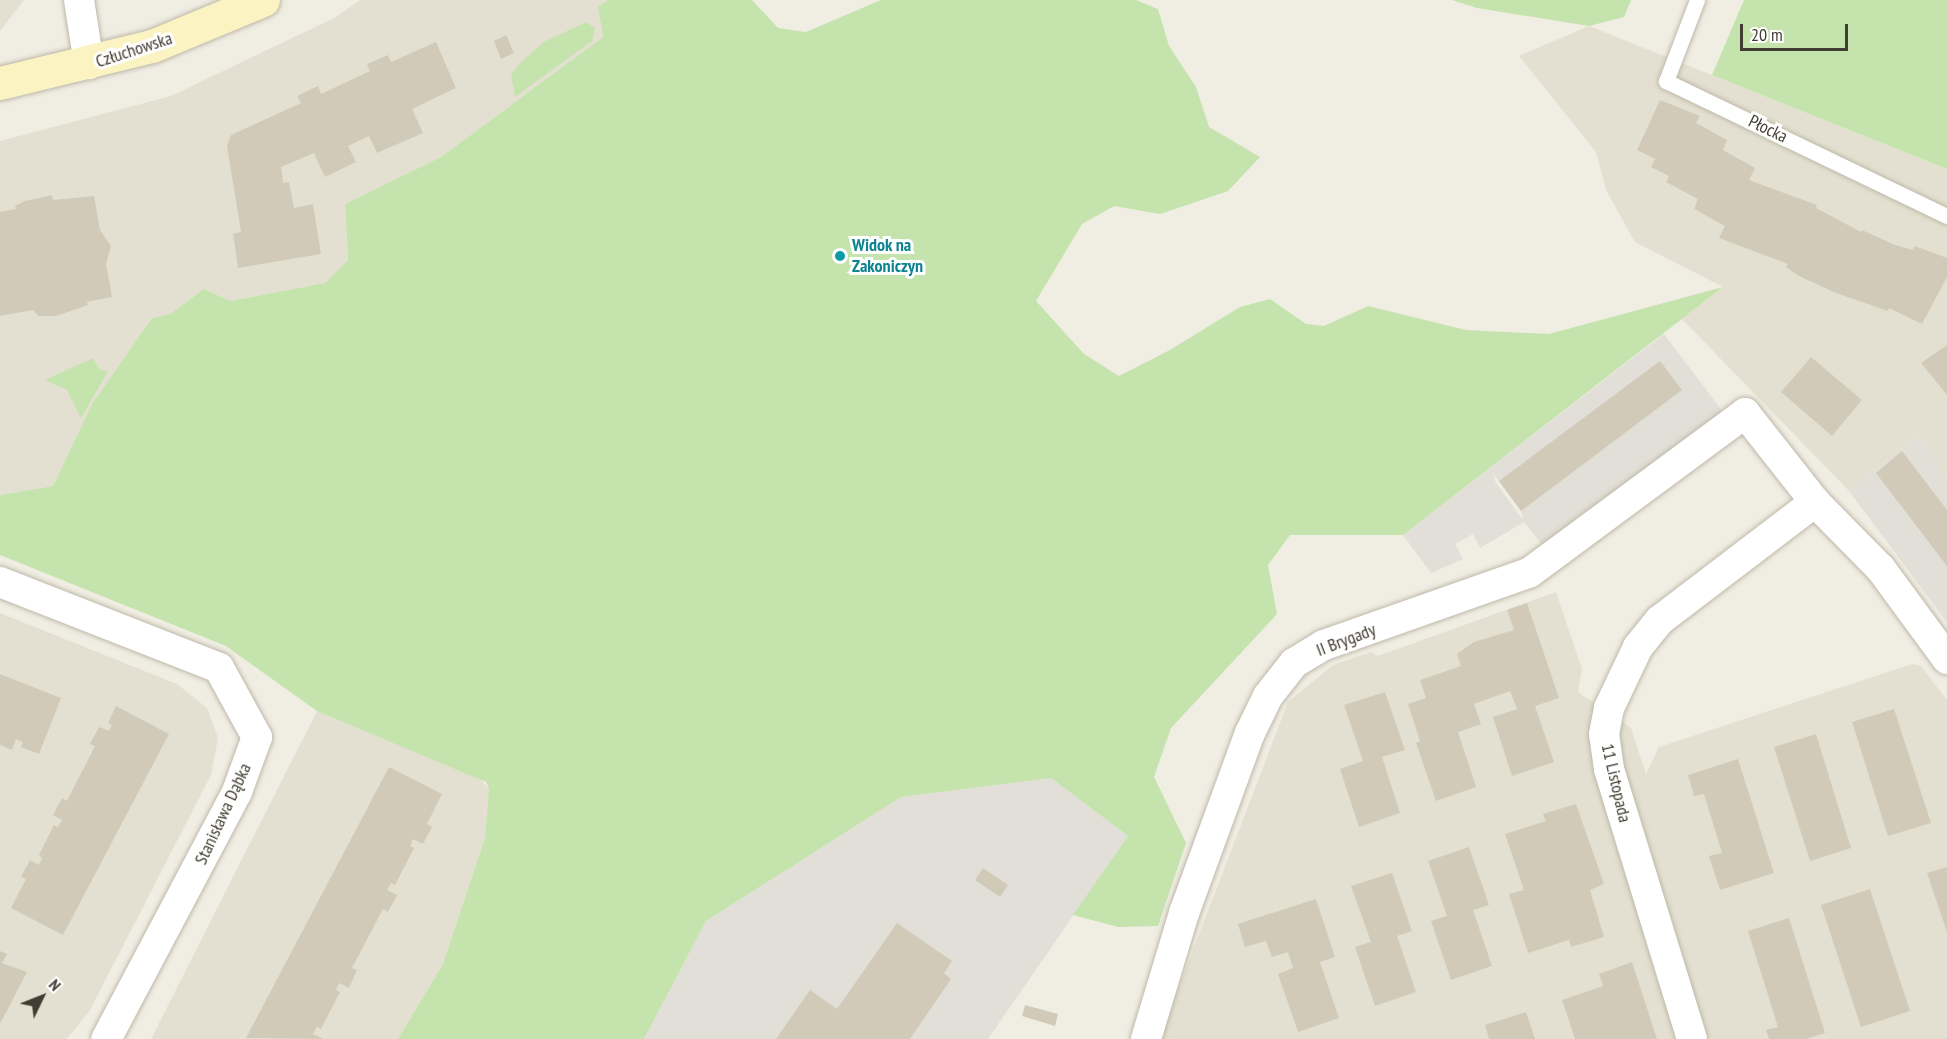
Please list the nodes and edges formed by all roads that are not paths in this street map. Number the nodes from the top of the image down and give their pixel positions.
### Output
1 (79, 0) edge
2 (263, 0) edge
3 (1697, 0) edge
4 (89, 64) junction
5 (0, 83) edge
6 (1947, 216) edge
7 (1815, 502) junction
8 (0, 582) edge
9 (1947, 659) edge
10 (106, 1039) edge
11 (1146, 1039) edge
12 (1692, 1039) edge

1 - 4 street
2 - 4 street, Człuchowska
3 - 6 lane, Płocka
4 - 5 street, Człuchowska
7 - 9 street
7 - 11 street, II Brygady
7 - 12 street, 11 Listopada
8 - 10 street, Stanisława Dąbka

